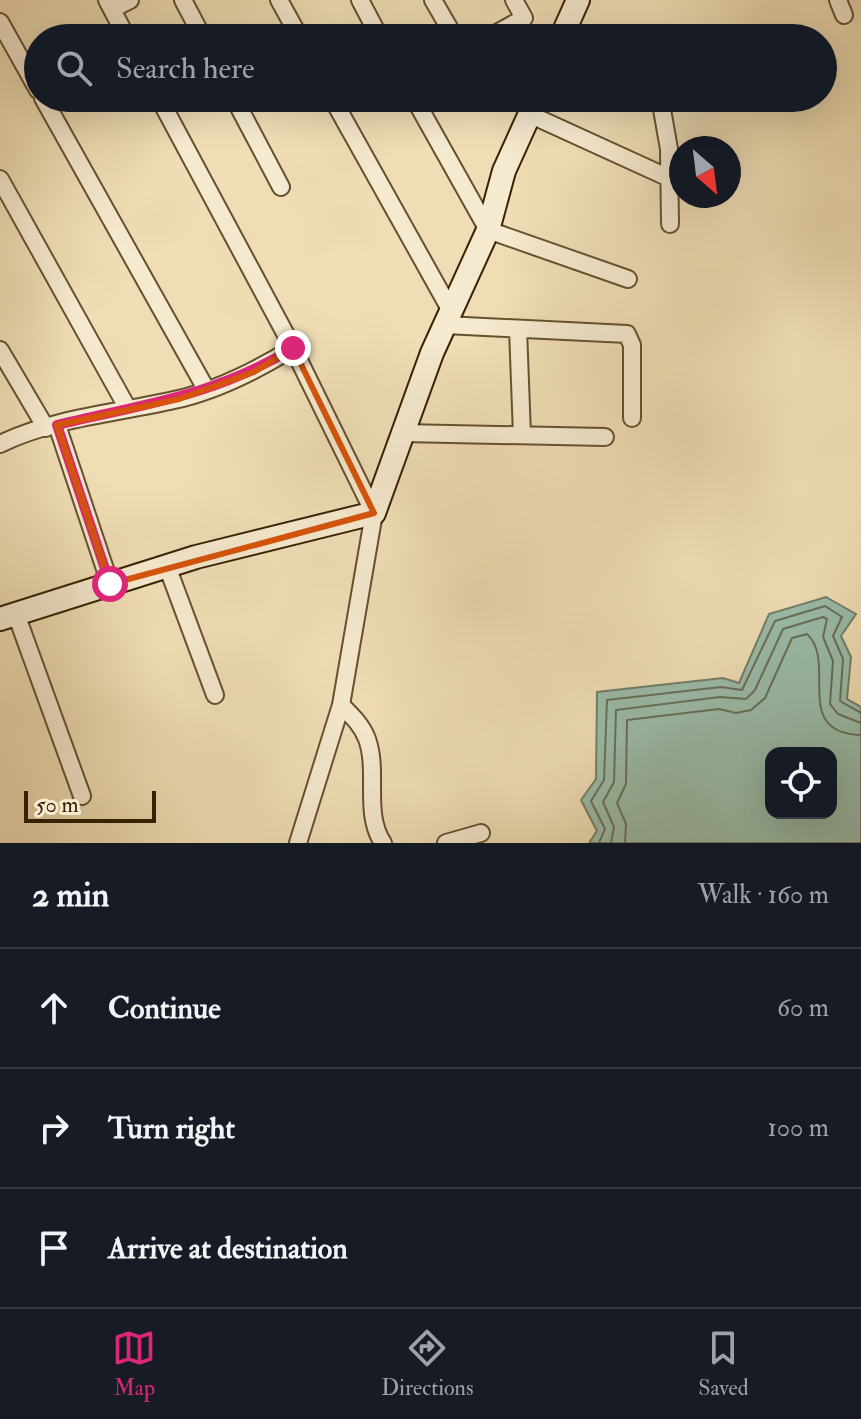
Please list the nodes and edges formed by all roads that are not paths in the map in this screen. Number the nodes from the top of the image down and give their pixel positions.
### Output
1 (130, 0) edge
2 (183, 0) edge
3 (279, 0) edge
4 (360, 0) edge
5 (433, 0) edge
6 (514, 0) edge
7 (578, 0) edge
8 (109, 4) edge
9 (0, 22) edge
10 (120, 24) edge
11 (196, 24) edge
12 (292, 24) edge
13 (373, 24) edge
14 (447, 24) edge
15 (513, 24) edge
16 (567, 24) edge
17 (24, 65) edge
18 (51, 112) edge
19 (167, 112) edge
20 (241, 112) edge
21 (339, 112) edge
22 (422, 112) edge
23 (532, 112) edge
24 (544, 112) edge
25 (663, 112) edge
26 (669, 178) joint
27 (0, 179) edge
28 (281, 187) dead end
29 (670, 208) edge
30 (670, 224) dead end
31 (488, 230) junction
32 (628, 279) dead end
33 (448, 318) junction
34 (518, 329) junction
35 (293, 348) junction
36 (0, 350) edge
37 (206, 389) junction
38 (128, 409) junction
39 (632, 418) dead end
40 (51, 427) junction
41 (402, 433) junction
42 (522, 435) junction
43 (605, 437) dead end
44 (0, 444) edge
45 (374, 513) junction
46 (167, 566) junction
47 (110, 584) junction
48 (8, 617) edge
49 (215, 695) dead end
50 (341, 705) junction
51 (82, 796) dead end
52 (481, 833) dead end
53 (298, 843) edge
54 (383, 843) edge
55 (446, 843) edge

1 - 8 street
2 - 11 street
3 - 12 street
4 - 13 street
5 - 14 street
6 - 15 street
7 - 16 street
8 - 10 street
9 - 17 street
18 - 37 street
19 - 35 street
20 - 28 street
21 - 33 street
22 - 31 street
23 - 31 street
24 - 26 street
25 - 26 street
27 - 38 street
29 - 30 street
31 - 32 street
31 - 33 street
33 - 34 street
33 - 41 street
34 - 39 street
34 - 42 street
35 - 37 street
35 - 45 street
36 - 40 street
37 - 38 street
38 - 40 street
40 - 44 street
40 - 47 street
41 - 42 street
41 - 45 street
42 - 43 street
45 - 46 street
45 - 50 street
46 - 47 street
46 - 49 street
47 - 48 street
48 - 51 street
50 - 53 street
50 - 54 street
52 - 55 street

